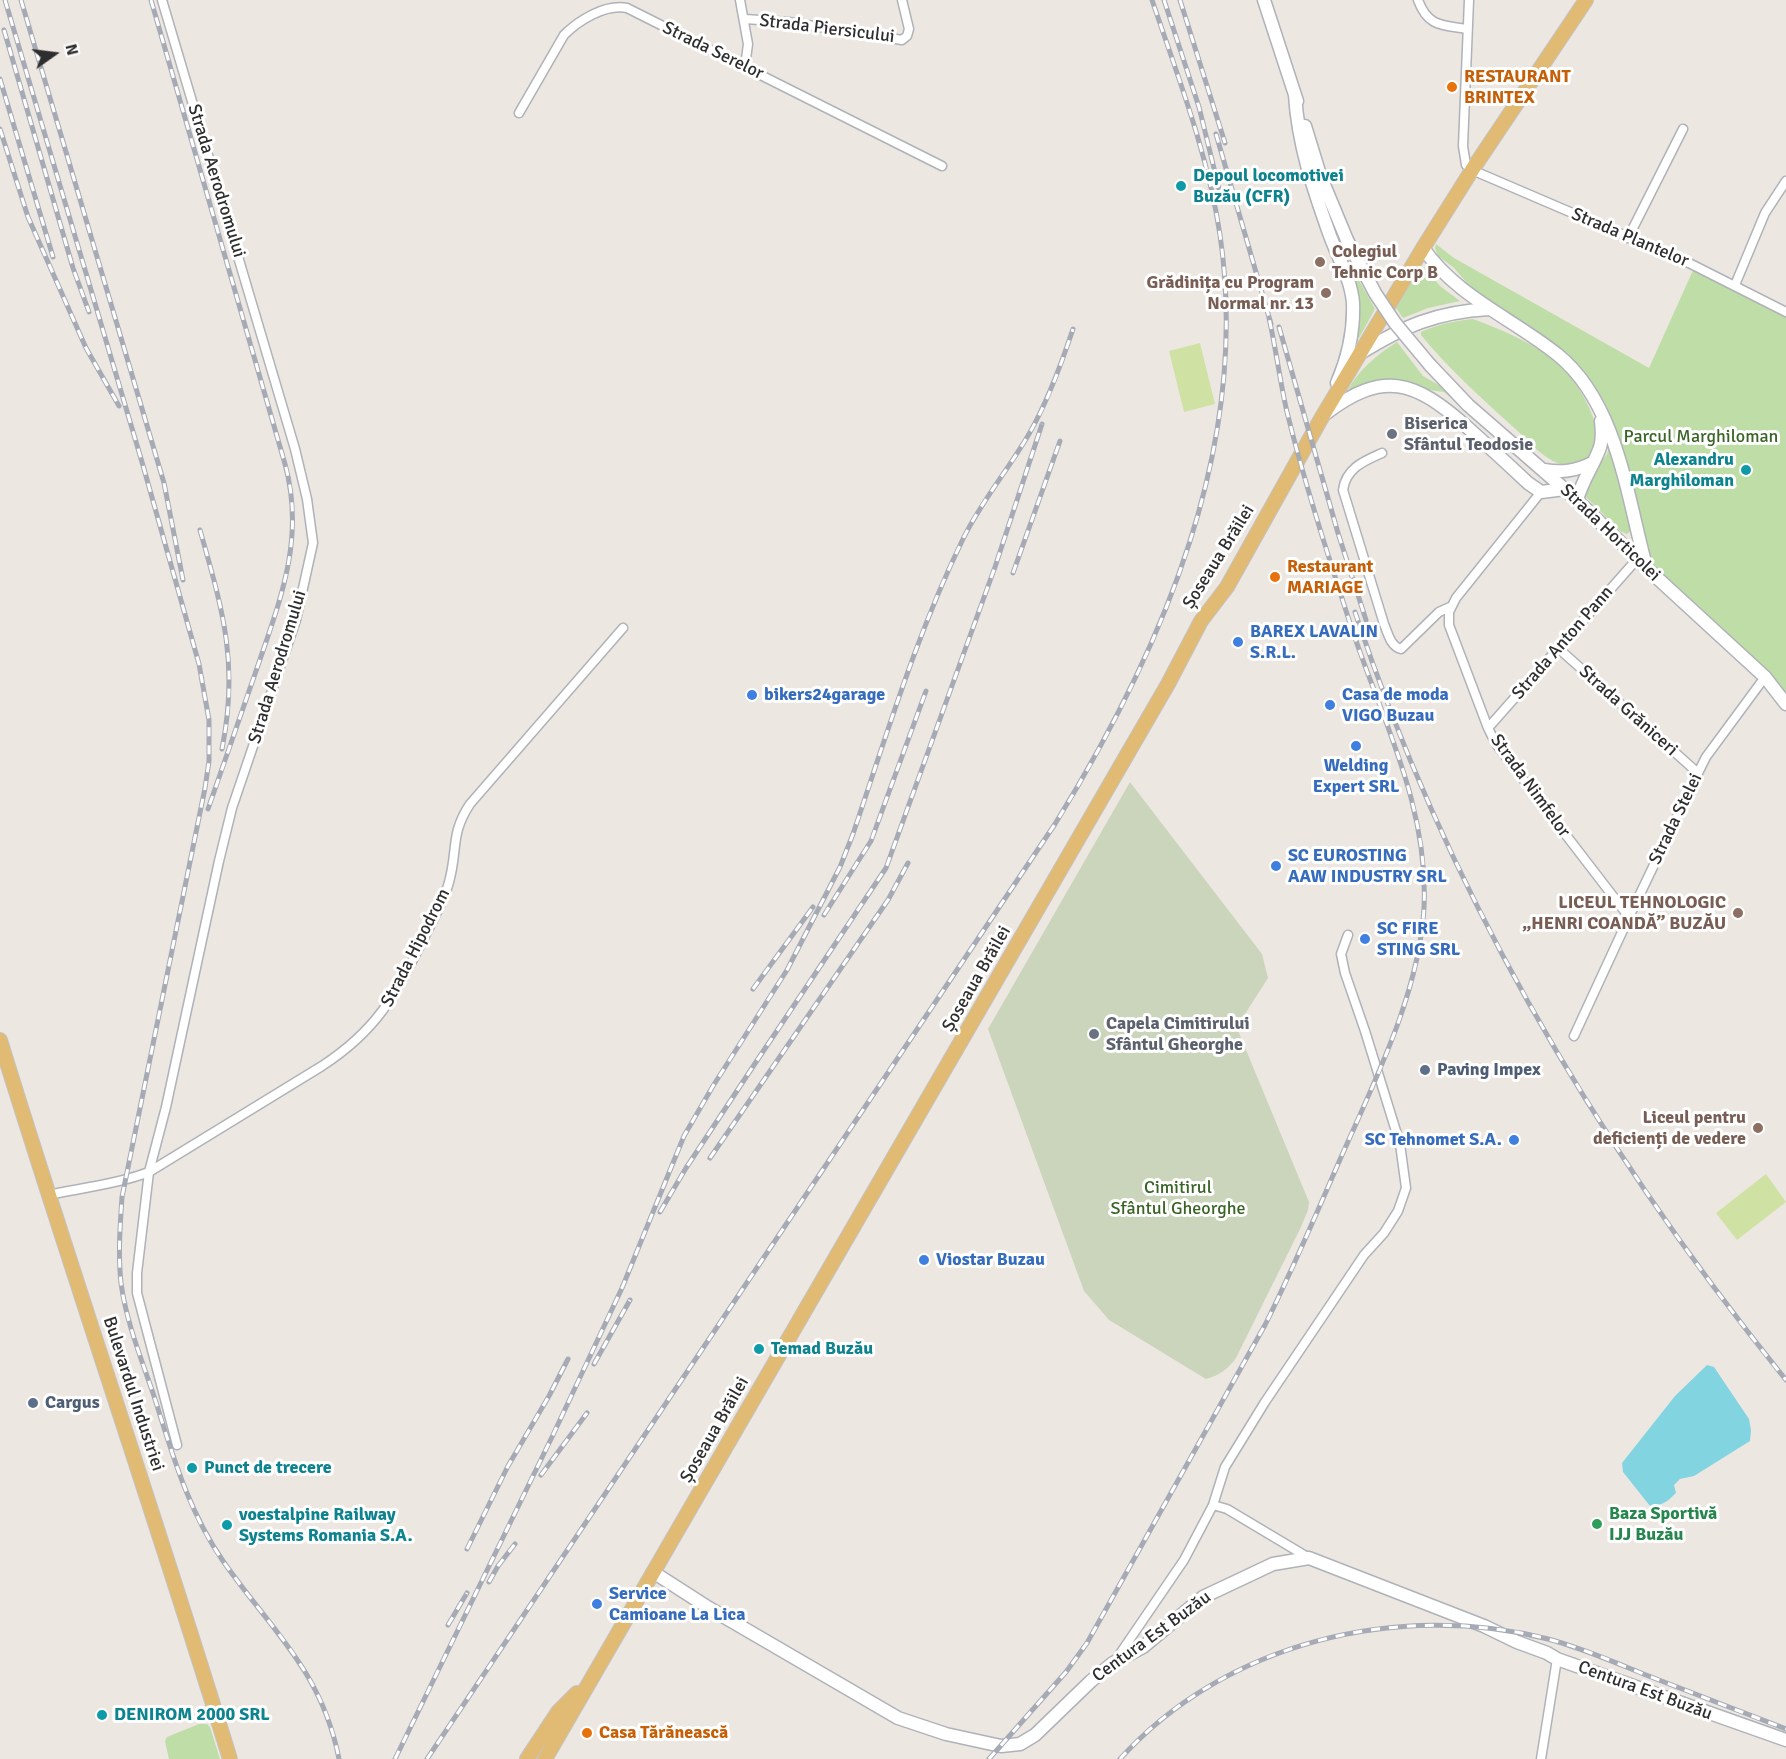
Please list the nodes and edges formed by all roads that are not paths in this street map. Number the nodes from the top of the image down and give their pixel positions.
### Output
1 (162, 0) edge
2 (740, 0) edge
3 (902, 0) edge
4 (1264, 0) edge
5 (1418, 0) edge
6 (1469, 0) edge
7 (1586, 0) edge
8 (627, 4) edge
9 (745, 19) junction
10 (1467, 30) junction
11 (745, 67) junction
12 (1295, 96) junction
13 (519, 113) dead end
14 (1683, 129) dead end
15 (942, 166) dead end
16 (1472, 171) junction
17 (1786, 181) edge
18 (1628, 238) junction
19 (1423, 248) junction
20 (1735, 285) junction
21 (1489, 309) junction
22 (1786, 312) edge
23 (1359, 354) junction
24 (1601, 414) junction
25 (1322, 417) junction
26 (1382, 453) dead end
27 (1592, 463) junction
28 (1544, 470) junction
29 (1565, 489) junction
30 (1541, 492) junction
31 (1577, 500) junction
32 (1633, 518) junction
33 (1621, 542) junction
34 (1642, 563) junction
35 (1450, 607) junction
36 (623, 628) dead end
37 (1558, 648) junction
38 (1765, 677) junction
39 (1786, 704) edge
40 (1488, 728) junction
41 (1698, 773) junction
42 (1629, 917) junction
43 (1348, 935) dead end
44 (1574, 1036) dead end
45 (0, 1040) edge
46 (149, 1172) junction
47 (48, 1195) junction
48 (177, 1445) dead end
49 (1213, 1505) junction
50 (1309, 1558) junction
51 (653, 1572) junction
52 (1557, 1659) junction
53 (1113, 1663) junction
54 (586, 1686) junction
55 (1786, 1740) edge
56 (230, 1759) edge
57 (527, 1759) edge
58 (545, 1759) edge
59 (1541, 1759) edge

1 - 46 street, Strada Aerodromului
2 - 9 street, Strada Piersicului
3 - 9 street, Strada Piersicului
4 - 12 main road
5 - 10 street
6 - 10 street
7 - 16 main road, Șoseaua Brăilei
8 - 11 street, Strada Serelor
8 - 13 street, Strada Serelor
9 - 11 street, Strada Piersicului
10 - 16 street
11 - 15 street, Strada Serelor
12 - 25 main road
12 - 28 main road, Strada Horticolei, bridge
14 - 18 street
16 - 18 street, Strada Plantelor
16 - 19 main road, Șoseaua Brăilei
17 - 20 street
18 - 20 street, Strada Plantelor
19 - 21 main road
19 - 23 main road, Șoseaua Brăilei
20 - 22 street, Strada Plantelor
21 - 23 main road
21 - 24 main road
23 - 25 main road, Șoseaua Brăilei
24 - 27 main road
24 - 32 main road
25 - 30 main road
25 - 51 main road, Șoseaua Brăilei
26 - 35 street
27 - 28 main road
27 - 31 main road
28 - 29 main road, Strada Horticolei
29 - 30 main road
29 - 31 main road, Strada Horticolei
30 - 35 street
31 - 33 main road, Strada Horticolei
32 - 33 main road
32 - 34 main road
33 - 34 main road, Strada Horticolei
34 - 37 street, Strada Anton Pann
34 - 38 main road, Strada Horticolei
35 - 40 street, Strada Nimfelor
36 - 46 street, Strada Hipodrom
37 - 40 street, Strada Anton Pann
37 - 41 street, Strada Grăniceri
38 - 39 main road, Strada Horticolei
38 - 41 street, Strada Stelei
40 - 42 street, Strada Nimfelor
41 - 42 street, Strada Stelei
42 - 44 street, Strada Stelei
43 - 49 street
45 - 47 main road, Bulevardul Industriei
46 - 47 street, Strada Hipodrom
46 - 48 street, Strada Aerodromului
47 - 56 main road, Bulevardul Industriei
49 - 50 street
49 - 53 street
50 - 52 main road, Centura Est Buzău
50 - 53 main road, Centura Est Buzău
51 - 53 main road, Centura Est Buzău
51 - 54 main road, Șoseaua Brăilei
52 - 55 main road, Centura Est Buzău
52 - 59 street
54 - 57 main road
54 - 58 main road, Șoseaua Brăilei

